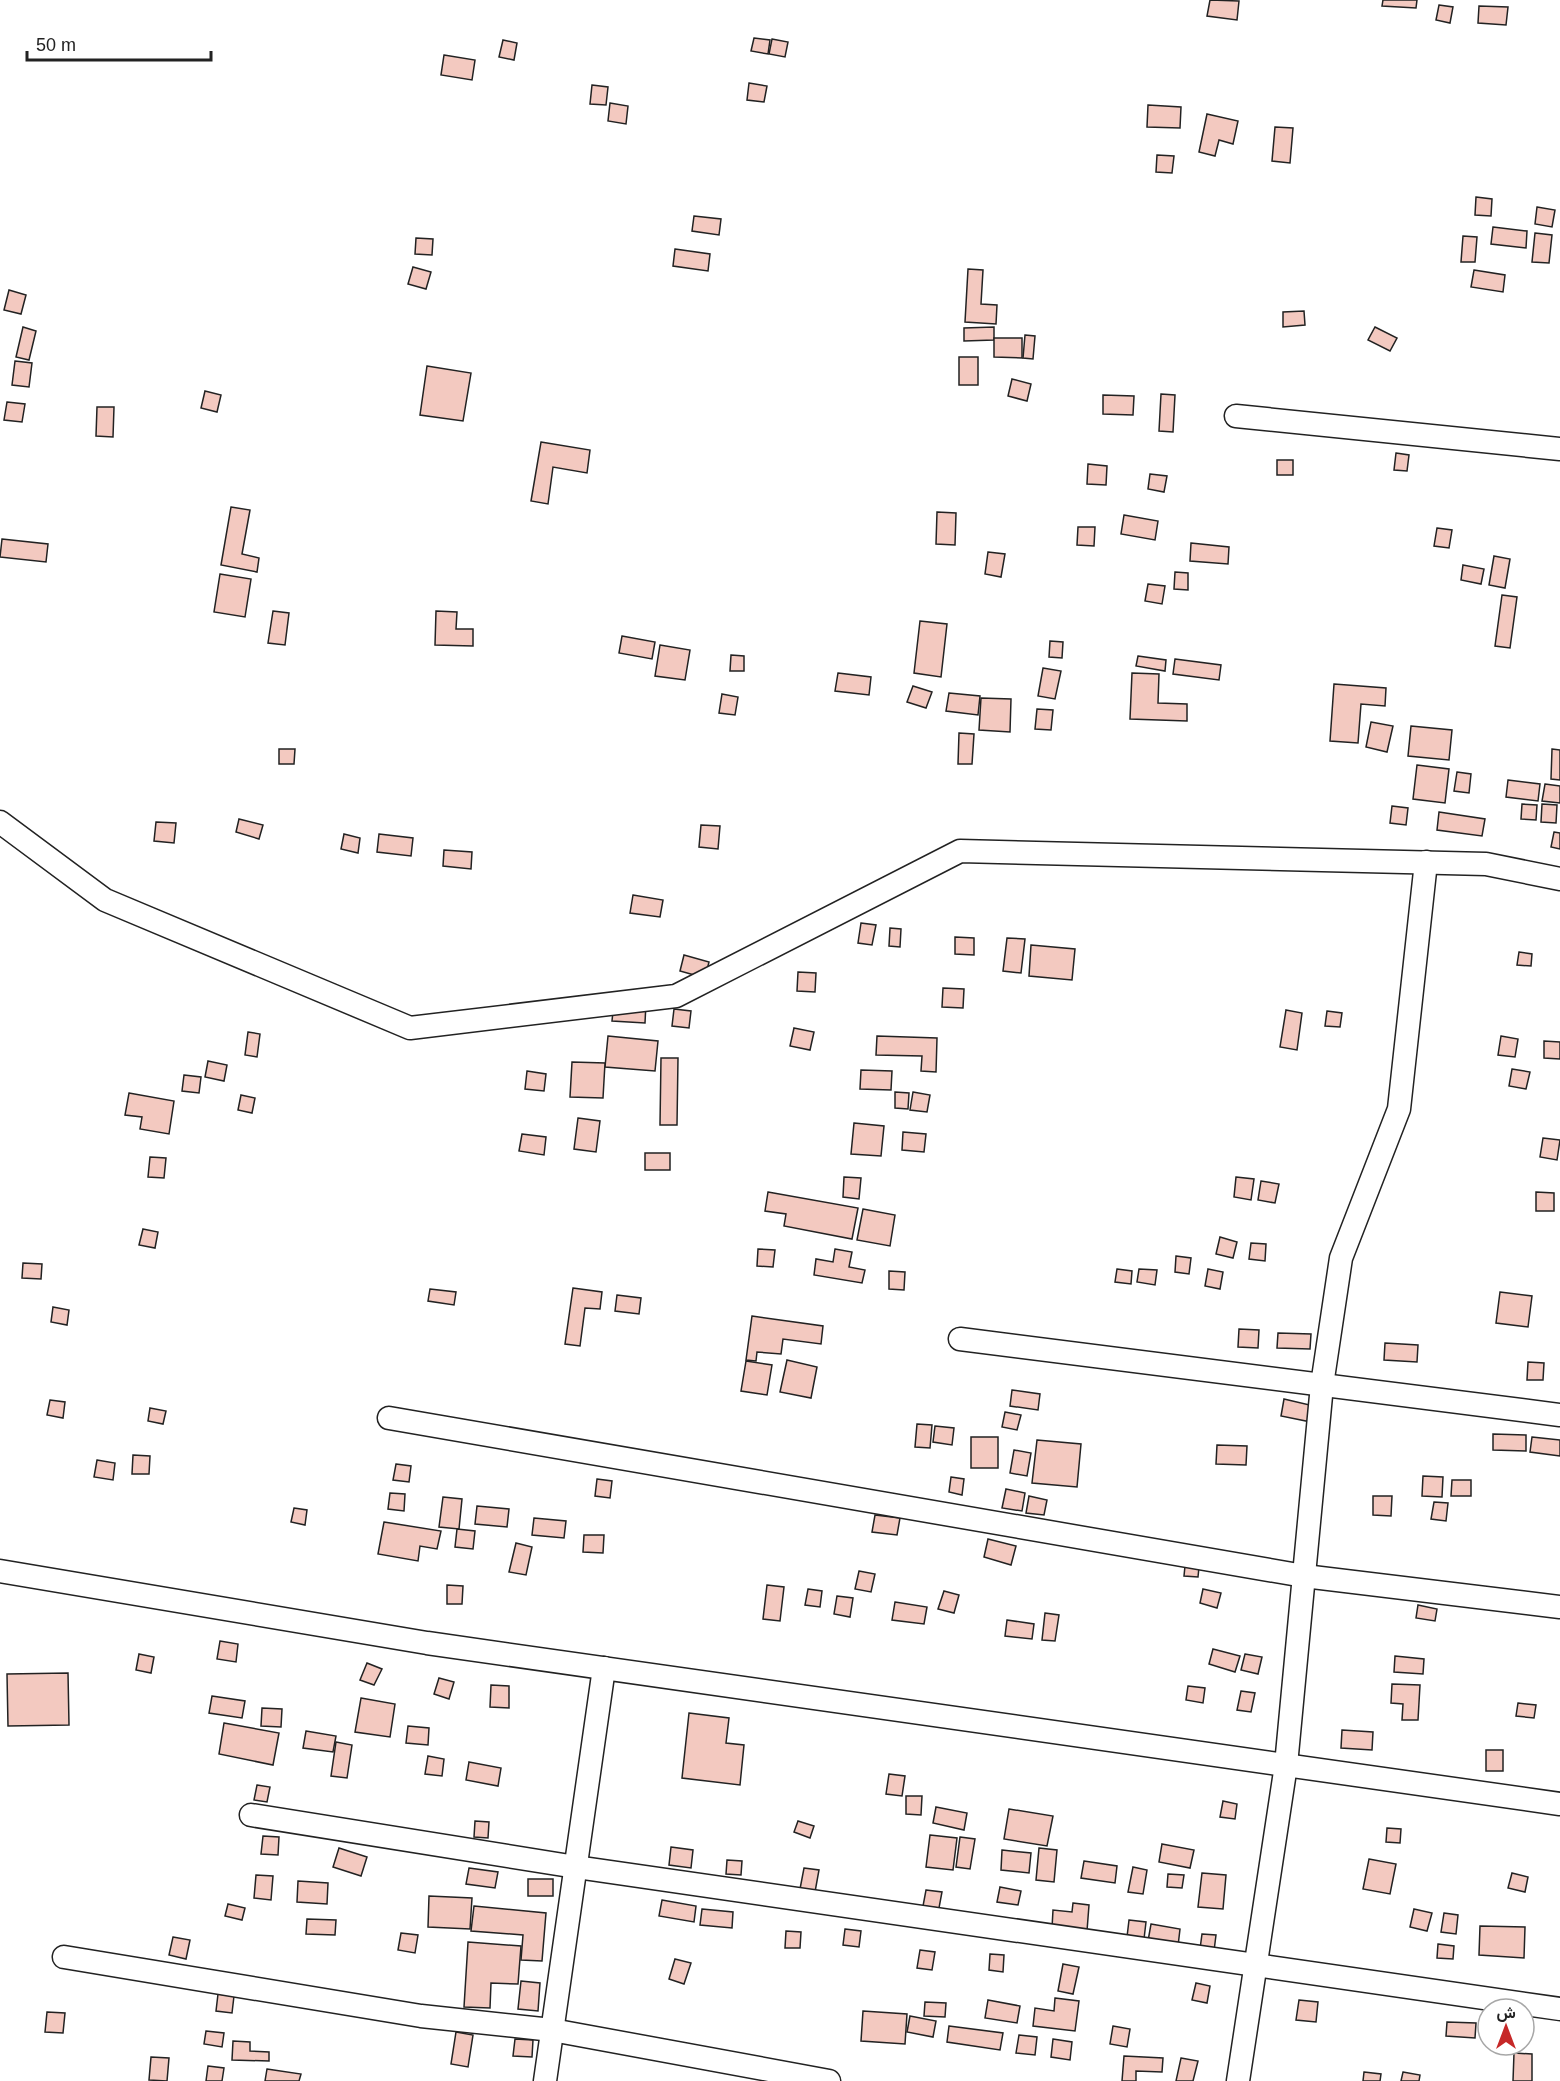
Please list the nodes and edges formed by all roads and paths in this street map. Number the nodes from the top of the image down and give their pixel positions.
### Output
1 (1236, 417) dead end
2 (1560, 449) edge
3 (0, 822) edge
4 (1426, 862) junction
5 (1560, 879) edge
6 (960, 1339) dead end
7 (1322, 1385) junction
8 (1560, 1415) edge
9 (389, 1418) dead end
10 (0, 1571) edge
11 (1304, 1576) junction
12 (1560, 1607) edge
13 (604, 1668) junction
14 (1286, 1765) junction
15 (1560, 1804) edge
16 (251, 1815) dead end
17 (576, 1867) junction
18 (64, 1957) dead end
19 (1255, 1965) junction
20 (1560, 2009) edge
21 (552, 2030) junction
22 (803, 2079) edge
23 (545, 2081) edge
24 (830, 2081) edge
25 (1238, 2081) edge

1 - 2 street
3 - 4 street
4 - 5 street
4 - 7 street
6 - 7 street
7 - 8 street
7 - 11 street
9 - 11 street
10 - 13 street
11 - 12 street
11 - 14 street
13 - 14 street
13 - 17 street
14 - 15 street
14 - 19 street
16 - 17 street
17 - 19 street
17 - 21 street
18 - 21 street
19 - 20 street
19 - 25 street
21 - 22 street
21 - 23 street
22 - 24 street

